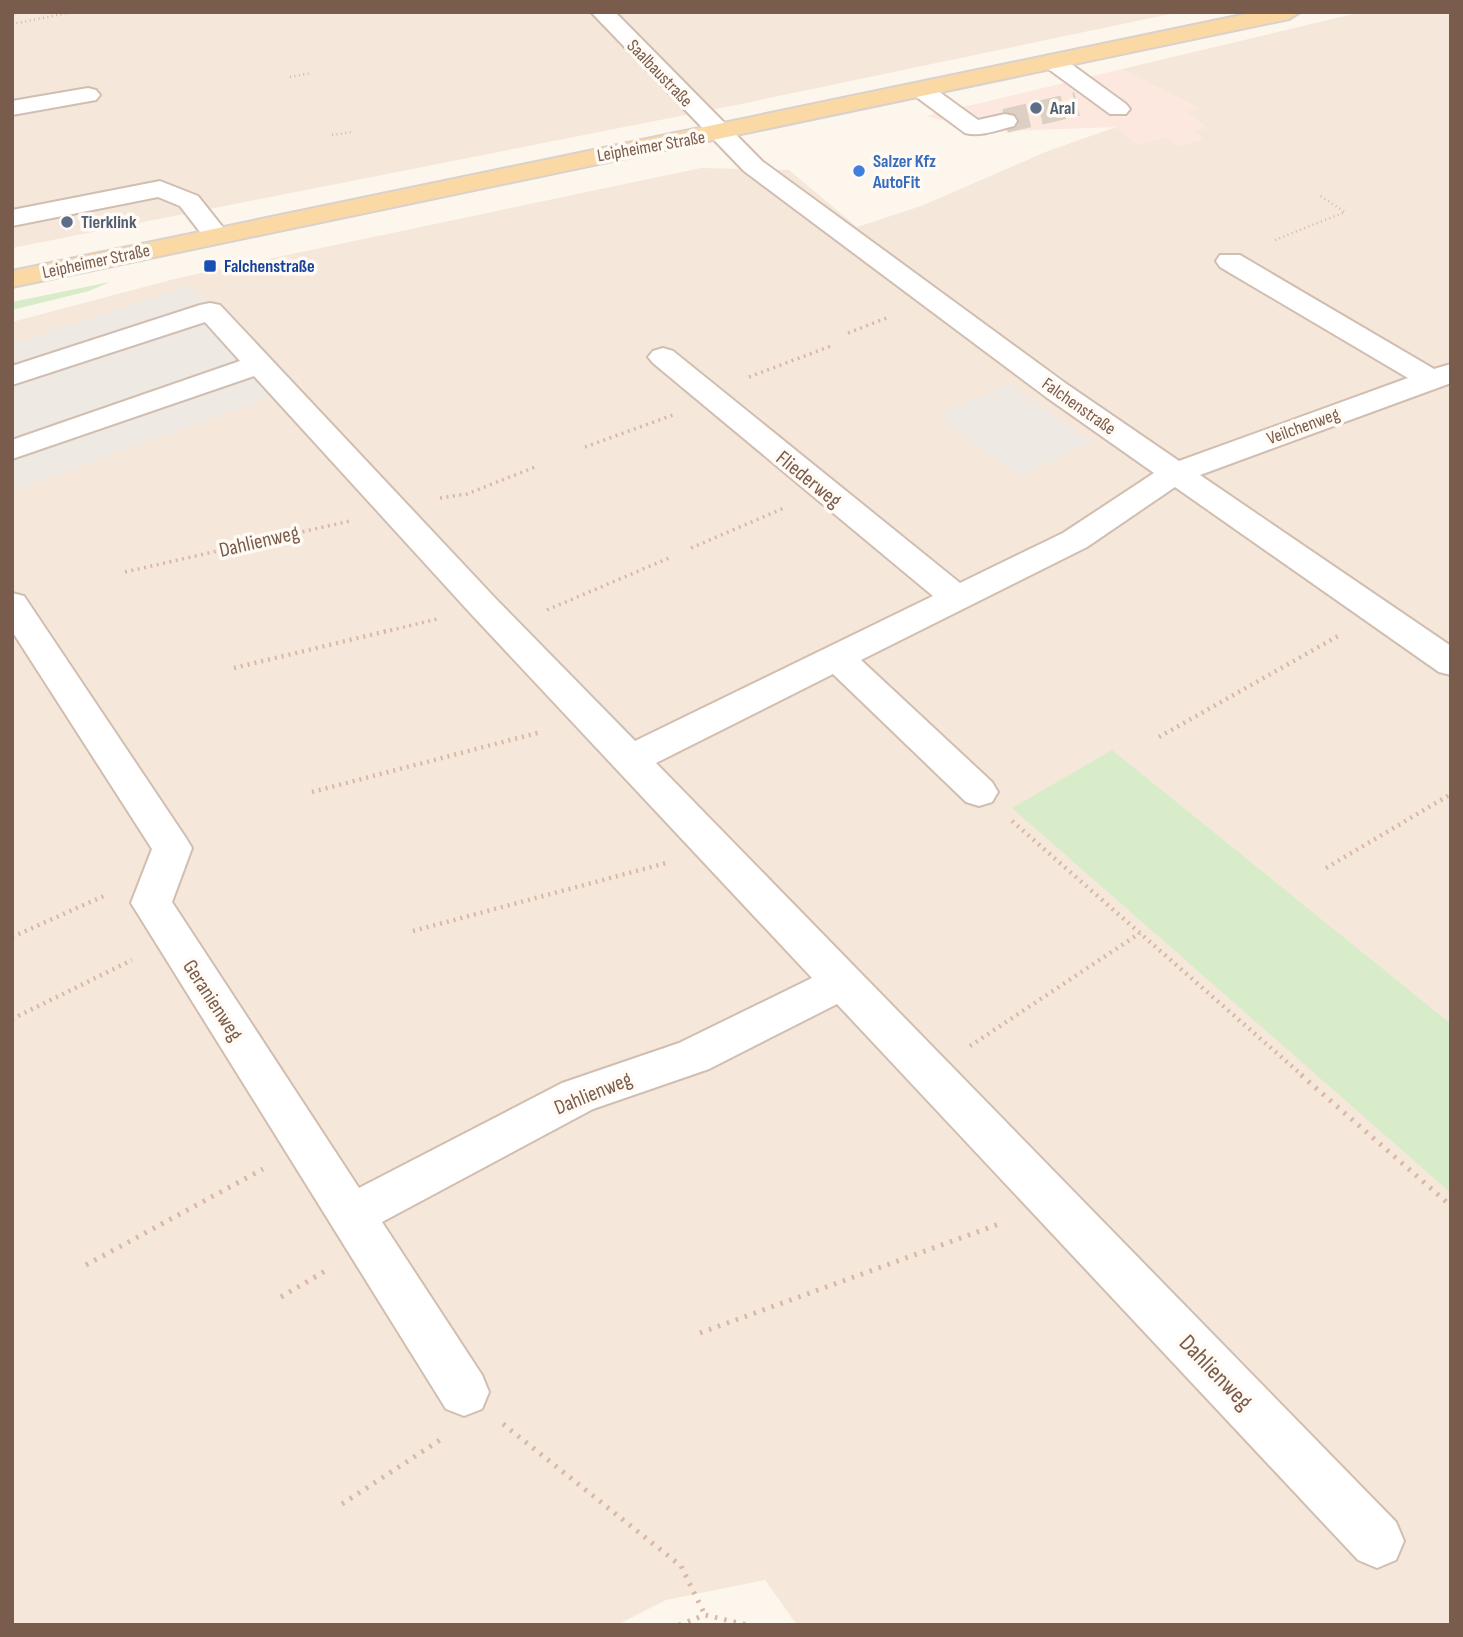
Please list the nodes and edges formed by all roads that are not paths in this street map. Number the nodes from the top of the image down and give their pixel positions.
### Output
1 (602, 12) edge
2 (1289, 12) edge
3 (1260, 15) edge
4 (1055, 63) junction
5 (923, 91) junction
6 (88, 94) dead end
7 (1091, 99) dead end
8 (12, 108) edge
9 (999, 116) tunnel mouth
10 (718, 134) junction
11 (20, 218) edge
12 (216, 235) junction
13 (1230, 261) dead end
14 (12, 279) edge
15 (663, 357) dead end
16 (259, 365) junction
17 (12, 376) edge
18 (1441, 376) edge
19 (12, 450) edge
20 (1175, 473) junction
21 (957, 598) junction
22 (12, 604) edge
23 (838, 659) junction
24 (1451, 663) edge
25 (629, 760) junction
26 (979, 792) road end
27 (841, 983) junction
28 (351, 1215) junction
29 (464, 1392) road end
30 (1377, 1541) dead end

1 - 10 street, Saalbaustraße
2 - 3 main road, Leipheimer Straße
3 - 4 main road, Leipheimer Straße
4 - 5 main road, Leipheimer Straße
4 - 7 street
5 - 9 street
5 - 10 main road, Leipheimer Straße
6 - 8 street
10 - 12 main road, Leipheimer Straße
10 - 20 street, Falchenstraße
11 - 12 street
12 - 14 main road, Leipheimer Straße
13 - 18 street, Veilchenweg
15 - 21 street, Fliederweg
16 - 17 street, Dahlienweg
16 - 19 street
16 - 25 street, Dahlienweg
18 - 20 street, Veilchenweg
20 - 21 street
20 - 24 street, Falchenstraße
21 - 23 street
22 - 28 street, Geranienweg
23 - 25 street
23 - 26 street
25 - 27 street, Dahlienweg
27 - 28 street, Dahlienweg
27 - 30 street, Dahlienweg
28 - 29 street, Geranienweg

